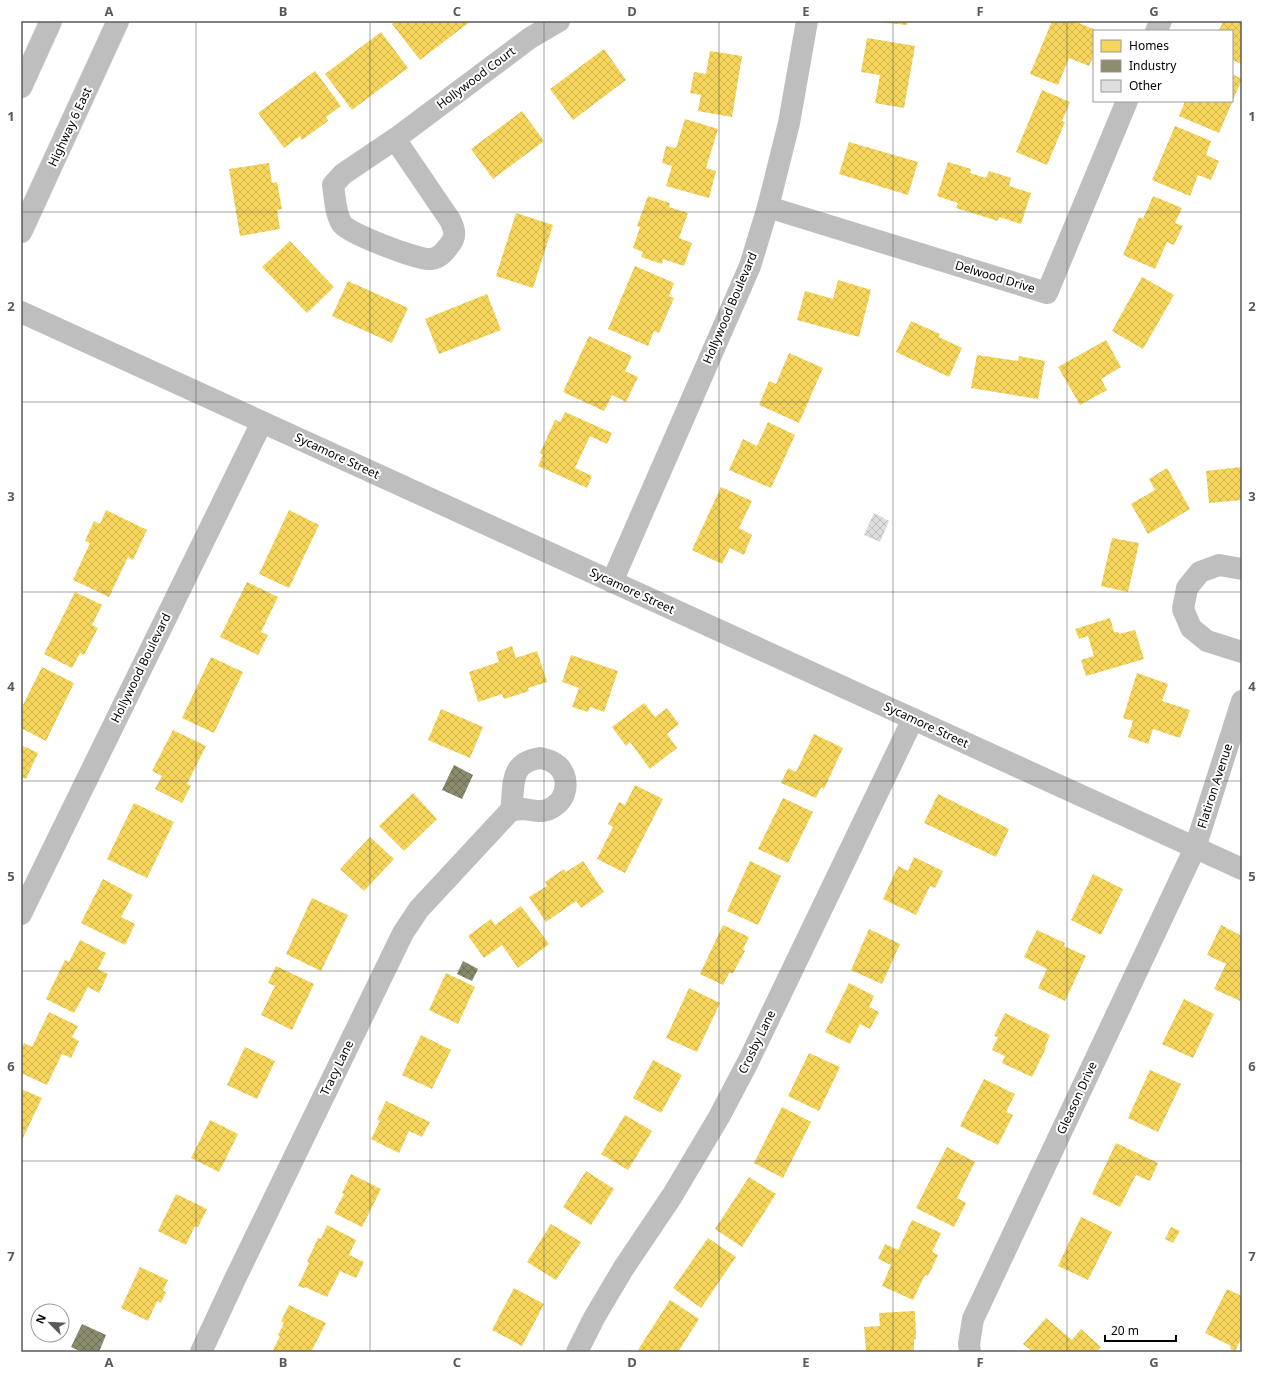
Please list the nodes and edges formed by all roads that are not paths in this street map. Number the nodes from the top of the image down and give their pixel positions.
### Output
1 (51, 21) edge
2 (118, 21) edge
3 (559, 21) edge
4 (808, 21) edge
5 (1161, 21) edge
6 (1156, 30) edge
7 (21, 87) edge
8 (1127, 102) edge
9 (395, 139) junction
10 (768, 207) junction
11 (21, 232) edge
12 (21, 312) edge
13 (262, 422) junction
14 (1242, 569) edge
15 (612, 582) junction
16 (1242, 652) edge
17 (1242, 701) edge
18 (913, 719) junction
19 (511, 810) dead end
20 (1195, 848) junction
21 (1242, 869) edge
22 (21, 914) edge
23 (201, 1352) edge
24 (577, 1352) edge
25 (970, 1352) edge

1 - 7 street
2 - 11 street, Highway 6 East
3 - 9 street, Hollywood Court
4 - 10 street, Hollywood Boulevard
5 - 6 street
8 - 10 street, Delwood Drive
9 - 9 street, Hollywood Court
10 - 15 street, Hollywood Boulevard
12 - 13 street, Sycamore Street
13 - 15 street, Sycamore Street
13 - 22 street, Hollywood Boulevard
14 - 16 street
15 - 18 street, Sycamore Street
17 - 20 street, Flatiron Avenue
18 - 20 street, Sycamore Street
18 - 24 street, Crosby Lane
19 - 23 street, Tracy Lane
20 - 21 street, Sycamore Street
20 - 25 street, Gleason Drive

